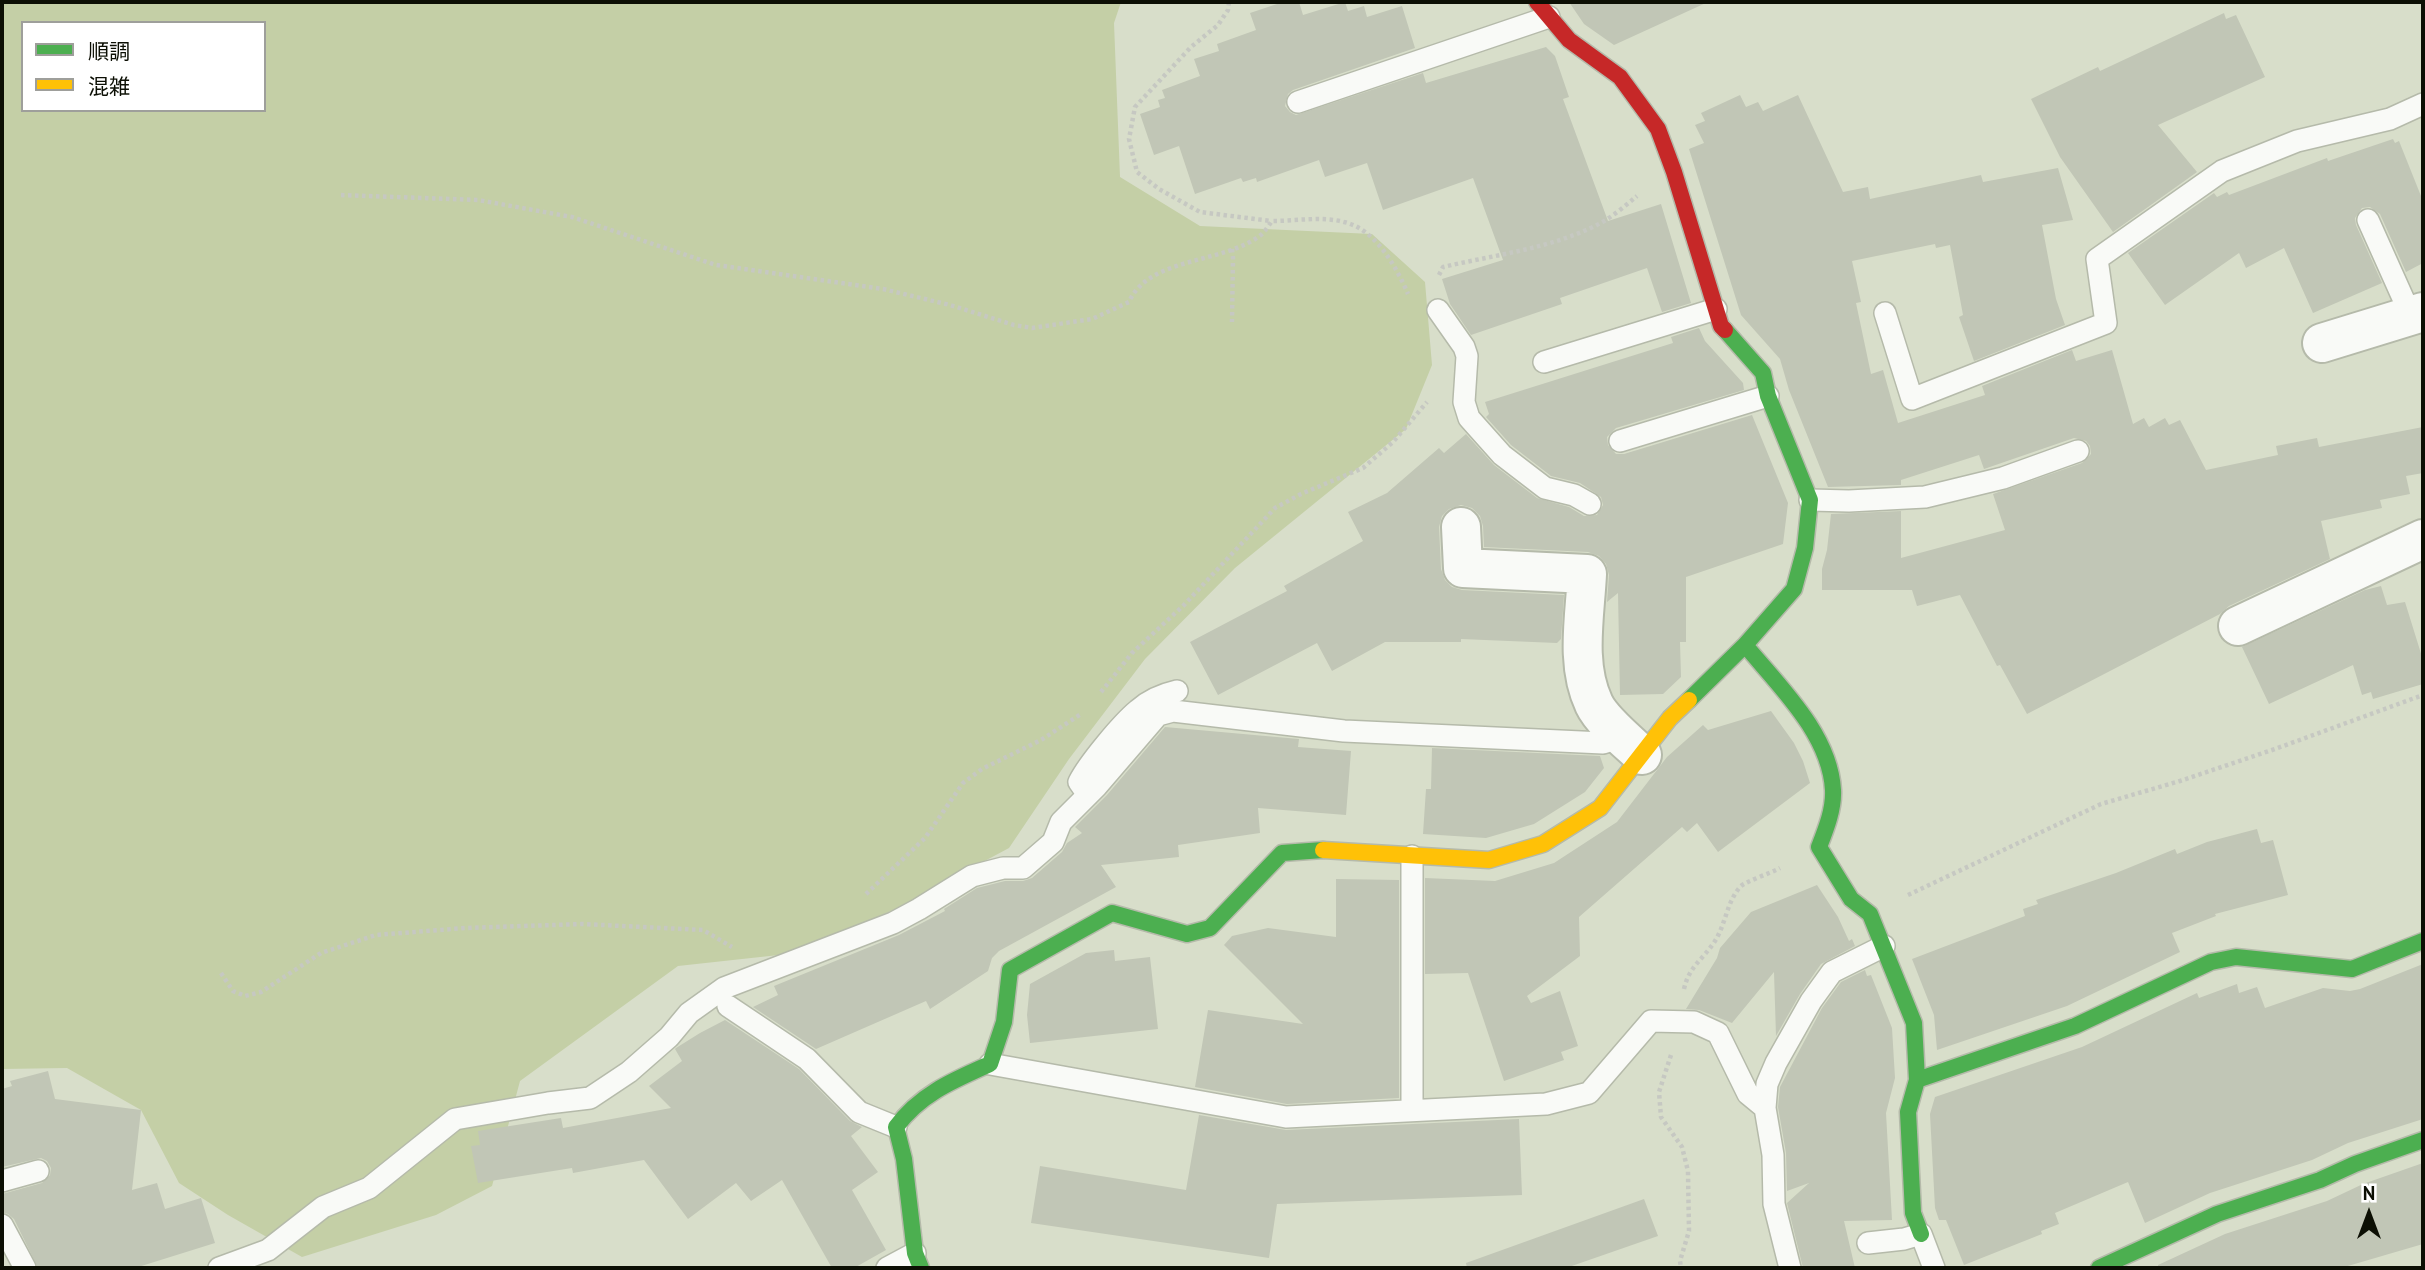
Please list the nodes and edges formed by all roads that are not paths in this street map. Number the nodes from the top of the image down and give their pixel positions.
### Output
1 (1543, 9) edge
2 (1298, 102) dead end
3 (2423, 104) edge
4 (2368, 220) dead end
5 (1716, 309) junction
6 (1438, 310) road end
7 (1885, 313) dead end
8 (2417, 314) edge
9 (2322, 343) dead end
10 (1544, 362) dead end
11 (1768, 396) junction
12 (1620, 441) dead end
13 (2078, 451) dead end
14 (1810, 500) junction
15 (1590, 504) dead end
16 (1461, 527) dead end
17 (2423, 539) edge
18 (2238, 626) dead end
19 (1745, 645) junction
20 (1177, 691) dead end
21 (1632, 746) junction
22 (1088, 795) junction
23 (1412, 856) junction
24 (2423, 941) edge
25 (1884, 946) junction
26 (758, 967) junction
27 (728, 1006) junction
28 (669, 1037) junction
29 (990, 1064) junction
30 (1917, 1080) junction
31 (1765, 1108) junction
32 (1412, 1110) junction
33 (897, 1127) junction
34 (2423, 1140) edge
35 (38, 1171) dead end
36 (2, 1181) edge
37 (2, 1224) edge
38 (1921, 1234) junction
39 (1868, 1243) dead end
40 (918, 1261) edge
41 (25, 1268) edge
42 (219, 1268) edge
43 (887, 1268) edge
44 (1790, 1268) edge
45 (1934, 1268) edge
46 (2099, 1268) edge

1 - 2 lane
1 - 5 street
3 - 7 lane
4 - 8 lane
5 - 10 lane
5 - 11 street
6 - 15 lane
8 - 9 street
11 - 12 lane
11 - 14 street
13 - 14 lane
14 - 19 street
16 - 21 street
17 - 18 street
19 - 21 street
19 - 25 street
20 - 22 lane
21 - 22 lane
21 - 23 street
22 - 26 lane
23 - 29 street
23 - 32 lane
24 - 30 street
25 - 30 street
25 - 31 lane
26 - 27 lane
26 - 28 lane
27 - 28 lane
27 - 33 lane
28 - 42 lane
29 - 32 lane
29 - 33 street
30 - 38 street
31 - 32 lane
31 - 44 lane
33 - 40 street
34 - 46 street
35 - 36 lane
37 - 41 lane
38 - 39 lane
38 - 45 lane
40 - 43 lane

